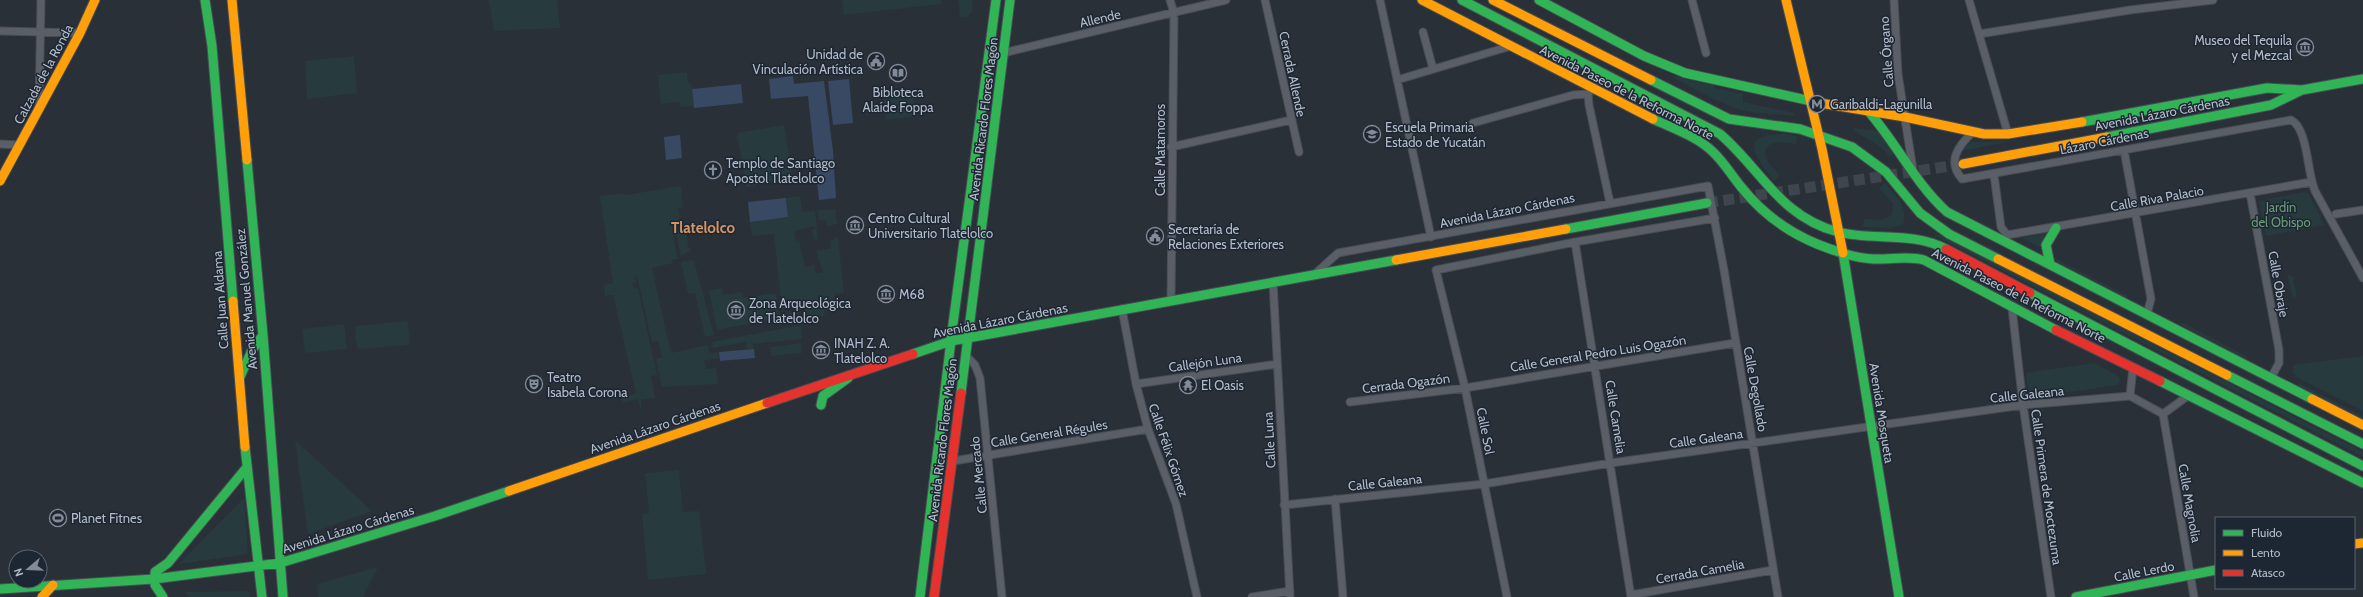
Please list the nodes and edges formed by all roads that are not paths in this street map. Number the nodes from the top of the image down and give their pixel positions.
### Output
1 (41, 0) edge
2 (94, 0) edge
3 (205, 0) edge
4 (232, 0) edge
5 (996, 0) edge
6 (1010, 0) edge
7 (1170, 0) edge
8 (1226, 0) edge
9 (1265, 0) edge
10 (1380, 0) edge
11 (1422, 0) edge
12 (1462, 0) edge
13 (1493, 0) edge
14 (1539, 0) edge
15 (1692, 0) edge
16 (1786, 0) edge
17 (1894, 0) edge
18 (1969, 0) edge
19 (2213, 0) edge
20 (1174, 13) junction
21 (0, 31) edge
22 (40, 32) junction
23 (1423, 32) dead end
24 (80, 33) junction
25 (1979, 34) junction
26 (1511, 46) junction
27 (1003, 53) junction
28 (1706, 53) dead end
29 (1433, 69) junction
30 (2363, 79) edge
31 (1397, 80) junction
32 (2302, 90) junction
33 (1590, 91) junction
34 (1810, 102) junction
35 (39, 108) junction
36 (1869, 112) junction
37 (1905, 117) junction
38 (1291, 120) junction
39 (1473, 123) dead end
40 (1973, 132) junction
41 (1818, 134) junction
42 (2008, 134) junction
43 (0, 144) edge
44 (19, 145) junction
45 (1171, 147) junction
46 (2124, 150) junction
47 (1299, 152) dead end
48 (1963, 164) tunnel mouth
49 (1913, 174) junction
50 (1994, 175) junction
51 (0, 181) edge
52 (2311, 182) junction
53 (1708, 186) joint
54 (2250, 193) junction
55 (1610, 203) junction
56 (1707, 203) tunnel mouth
57 (2363, 210) edge
58 (2136, 214) junction
59 (2336, 214) dead end
60 (1715, 218) junction
61 (2056, 228) junction
62 (1839, 233) junction
63 (1430, 237) junction
64 (2005, 238) junction
65 (1575, 242) junction
66 (1843, 253) junction
67 (2050, 264) junction
68 (1317, 272) junction
69 (2363, 278) edge
70 (1273, 282) junction
71 (1172, 300) junction
72 (2012, 308) junction
73 (1122, 309) junction
74 (2147, 314) junction
75 (262, 335) junction
76 (968, 338) junction
77 (951, 341) junction
78 (1735, 343) junction
79 (966, 356) junction
80 (1277, 364) junction
81 (1595, 365) junction
82 (2133, 367) junction
83 (856, 371) junction
84 (2271, 378) junction
85 (239, 380) junction
86 (1136, 384) junction
87 (1465, 388) junction
88 (2189, 395) junction
89 (2130, 396) junction
90 (1350, 402) dead end
91 (821, 405) dead end
92 (2023, 405) junction
93 (2163, 414) junction
94 (2363, 425) edge
95 (1871, 426) junction
96 (1148, 430) junction
97 (1753, 444) junction
98 (2363, 444) edge
99 (989, 455) junction
100 (953, 462) junction
101 (1611, 463) junction
102 (2363, 466) edge
103 (247, 467) junction
104 (2363, 483) edge
105 (1484, 484) junction
106 (1335, 499) junction
107 (1284, 505) junction
108 (280, 563) junction
109 (259, 566) junction
110 (1773, 570) junction
111 (2215, 570) edge
112 (2190, 575) junction
113 (154, 578) junction
114 (53, 585) junction
115 (0, 589) edge
116 (1290, 594) edge
117 (1631, 596) edge
118 (42, 597) edge
119 (163, 597) edge
120 (262, 597) edge
121 (283, 597) edge
122 (920, 597) edge
123 (934, 597) edge
124 (1002, 597) edge
125 (1197, 597) edge
126 (1252, 597) edge
127 (1343, 597) edge
128 (1507, 597) edge
129 (1778, 597) edge
130 (1899, 597) edge
131 (2051, 597) edge
132 (2076, 597) edge
133 (2194, 597) edge

1 - 22 street
2 - 24 main road, Calzada de la Ronda
3 - 85 main road, Calle Juan Aldama
4 - 75 main road, Avenida Manuel González
5 - 77 main road, Avenida Ricardo Flores Magón
6 - 27 main road, Avenida Ricardo Flores Magón
7 - 20 street, Calle Matamoros
8 - 20 street, Allende
9 - 38 street, Cerrada Allende
10 - 31 street
11 - 26 main road, Avenida Paseo de la Reforma Norte
12 - 62 main road, Avenida Paseo de la Reforma Norte
13 - 41 main road, Avenida Paseo de la Reforma Norte
14 - 34 main road
15 - 28 street
16 - 34 main road, Avenida Mosqueta
17 - 37 street, Calle Órgano
18 - 25 street
19 - 25 street
20 - 27 street, Allende
20 - 45 street, Calle Matamoros
21 - 22 street
22 - 24 street
22 - 35 street
23 - 29 street
24 - 35 main road, Calzada de la Ronda
25 - 42 street
26 - 29 street
26 - 33 main road, Avenida Paseo de la Reforma Norte
27 - 76 main road, Avenida Ricardo Flores Magón
29 - 31 street
30 - 32 main road, Avenida Lázaro Cárdenas
31 - 63 street
32 - 42 main road, Lázaro Cárdenas
32 - 48 main road, Avenida Lázaro Cárdenas
33 - 39 street
33 - 55 street
33 - 66 main road, Avenida Paseo de la Reforma Norte
34 - 36 main road
34 - 41 main road, Avenida Mosqueta
35 - 44 main road, Calzada de la Ronda
36 - 37 main road, Lázaro Cárdenas
36 - 49 main road
37 - 40 main road, Lázaro Cárdenas
37 - 49 street, Calle Órgano
38 - 45 street
38 - 47 street, Cerrada Allende
40 - 42 main road, Lázaro Cárdenas
40 - 50 street, Lázaro Cárdenas
41 - 62 main road, Avenida Mosqueta
41 - 98 main road, Avenida Paseo de la Reforma Norte
43 - 44 street
44 - 51 main road, Calzada de la Ronda
45 - 71 street, Calle Matamoros
46 - 50 street, Lázaro Cárdenas
46 - 52 street, Lázaro Cárdenas
46 - 58 street
49 - 64 main road
50 - 64 street
52 - 54 street, Calle Riva Palacio
52 - 69 street
53 - 55 street, Avenida Lázaro Cárdenas
53 - 60 street, Calle Degollado
54 - 58 street, Calle Riva Palacio
54 - 84 street, Calle Obraje
55 - 63 street, Avenida Lázaro Cárdenas
56 - 68 main road, Avenida Lázaro Cárdenas
57 - 59 street
58 - 61 street, Calle Riva Palacio
58 - 74 street
60 - 65 street
60 - 78 street, Calle Degollado
61 - 64 street, Calle Riva Palacio
61 - 67 main road
62 - 66 main road, Avenida Mosqueta
62 - 102 main road, Avenida Paseo de la Reforma Norte
63 - 68 street, Avenida Lázaro Cárdenas
64 - 67 main road
65 - 81 street, Calle Camelia
65 - 87 street, Calle Sol
66 - 72 main road, Avenida Paseo de la Reforma Norte
66 - 95 main road, Avenida Mosqueta
67 - 74 main road
68 - 70 main road, Avenida Lázaro Cárdenas
70 - 71 main road, Avenida Lázaro Cárdenas
70 - 80 street, Calle Luna
71 - 73 main road, Avenida Lázaro Cárdenas
72 - 82 main road, Avenida Paseo de la Reforma Norte
72 - 92 street, Calle Primera de Moctezuma
73 - 76 main road, Avenida Lázaro Cárdenas
73 - 86 street, Calle Félix Gómez
74 - 84 main road
75 - 85 main road
75 - 108 main road, Avenida Manuel González
76 - 77 main road, Avenida Lázaro Cárdenas
76 - 79 main road, Avenida Ricardo Flores Magón
77 - 83 main road, Avenida Lázaro Cárdenas
77 - 122 main road, Avenida Ricardo Flores Magón
78 - 81 street, Calle General Pedro Luis Ogazón
78 - 97 street, Calle Degollado
79 - 99 street, Calle Mercado
79 - 100 main road, Avenida Ricardo Flores Magón
80 - 86 street, Callejón Luna
80 - 107 street, Calle Luna
81 - 87 street, Calle General Pedro Luis Ogazón
81 - 101 street, Calle Camelia
82 - 88 main road, Avenida Paseo de la Reforma Norte
82 - 89 street
83 - 91 main road
83 - 108 main road, Avenida Lázaro Cárdenas
84 - 94 main road
85 - 103 main road, Calle Juan Aldama
86 - 96 street, Calle Félix Gómez
87 - 90 street, Cerrada Ogazón
87 - 105 street, Calle Sol
88 - 93 street
88 - 104 main road, Avenida Paseo de la Reforma Norte
89 - 92 street, Calle Galeana
89 - 93 street
92 - 95 street, Calle Galeana
92 - 131 street, Calle Primera de Moctezuma
93 - 112 street, Calle Magnolia
95 - 97 street, Calle Galeana
95 - 130 main road, Avenida Mosqueta
96 - 99 street, Calle General Régules
96 - 125 street, Calle Félix Gómez
97 - 101 street, Calle Galeana
97 - 110 street, Calle Degollado
99 - 100 street, Calle General Régules
99 - 124 street, Calle Mercado
100 - 123 main road, Avenida Ricardo Flores Magón
101 - 105 street, Calle Galeana
101 - 117 street, Calle Camelia
103 - 109 main road, Calle Juan Aldama
103 - 113 main road
105 - 106 street, Calle Galeana
105 - 128 street, Calle Sol
106 - 107 street, Calle Galeana
106 - 127 street
107 - 116 street, Calle Luna
108 - 109 main road, Avenida Lázaro Cárdenas
108 - 121 main road, Avenida Manuel González
109 - 113 main road, Avenida Lázaro Cárdenas
109 - 120 main road, Calle Juan Aldama
110 - 117 street, Cerrada Camelia
110 - 129 street, Calle Degollado
111 - 112 main road, Calle Lerdo
112 - 132 main road, Calle Lerdo
112 - 133 street, Calle Magnolia
113 - 114 main road, Avenida Lázaro Cárdenas
113 - 119 main road
114 - 115 main road, Avenida Lázaro Cárdenas
114 - 118 main road
116 - 126 street

